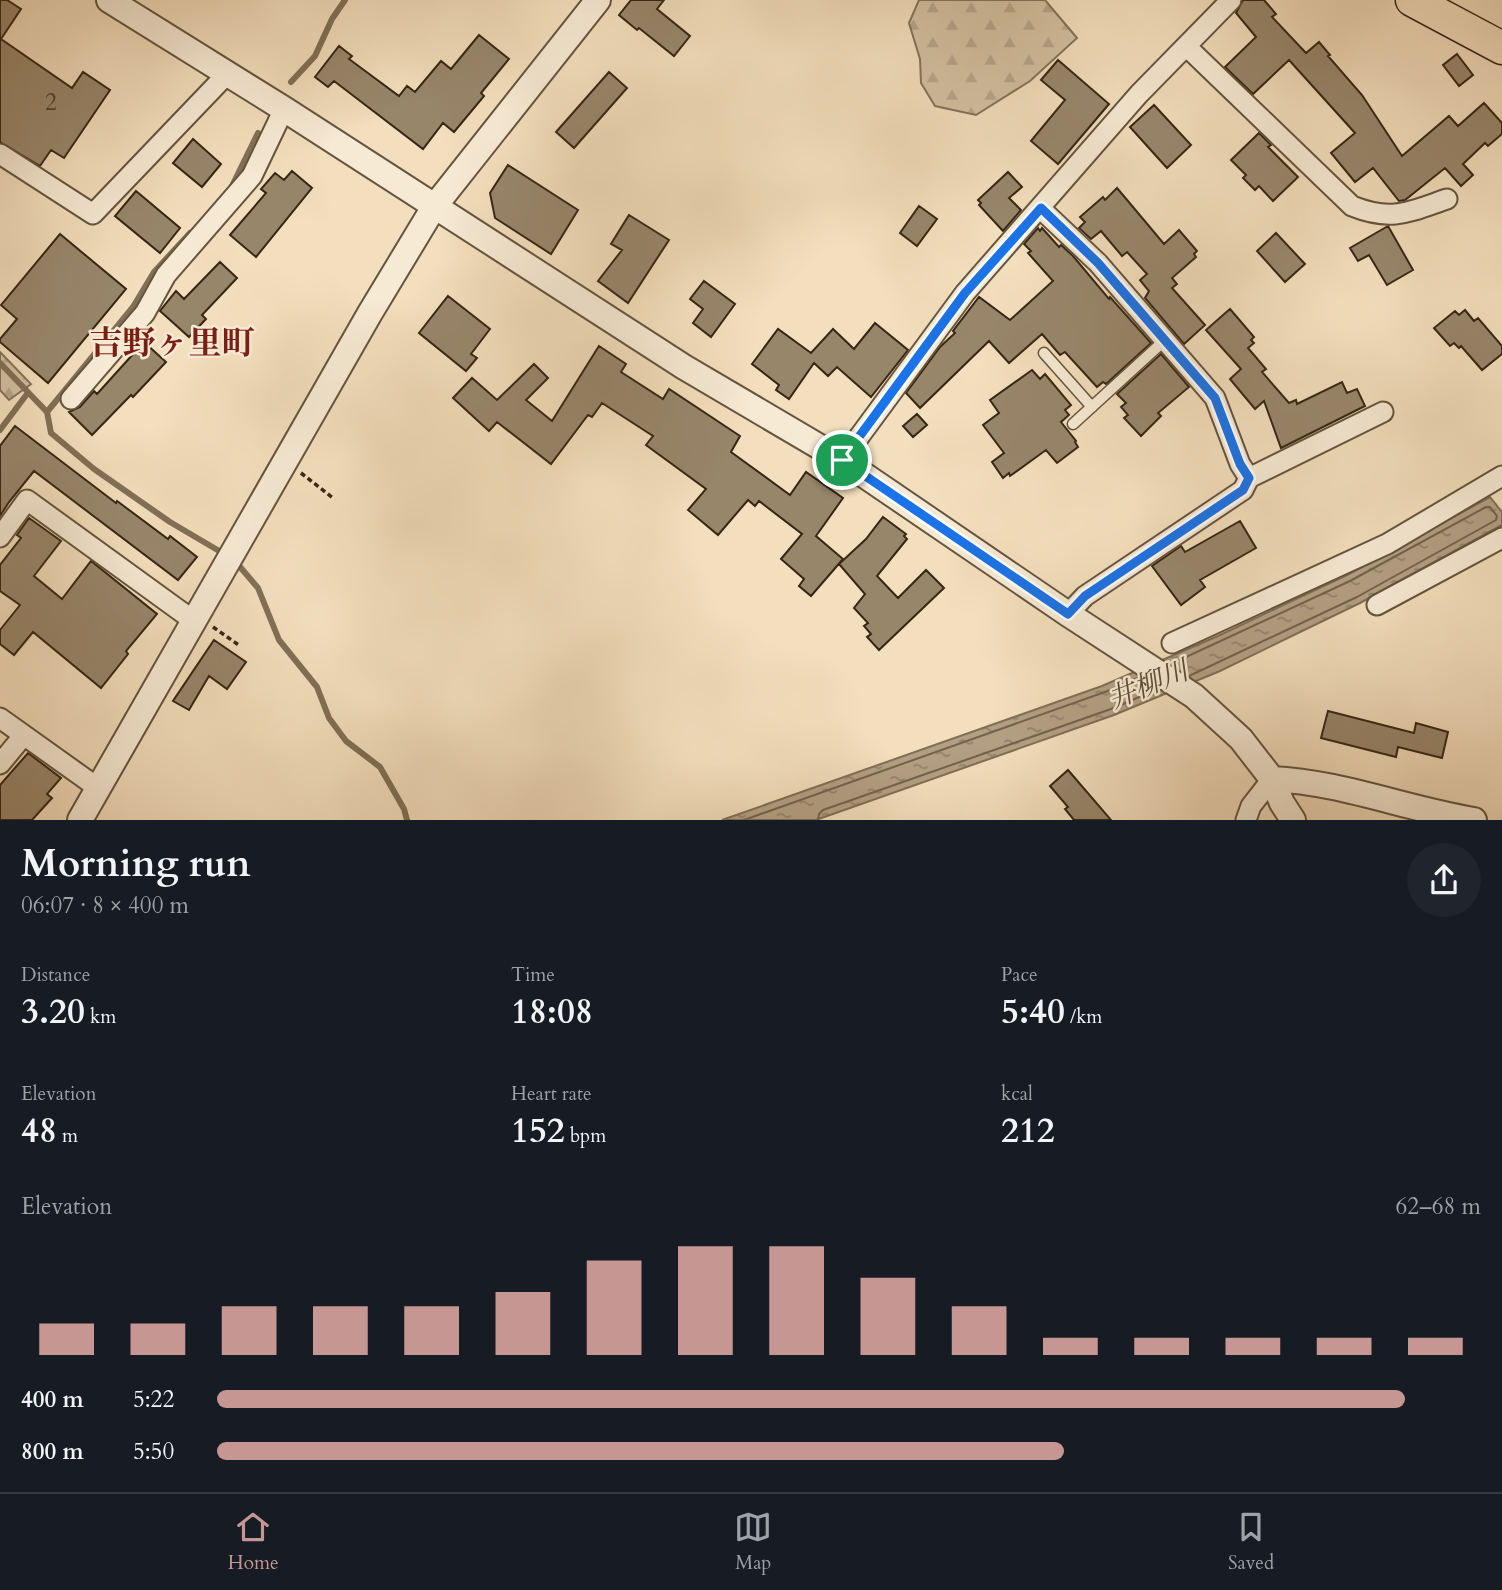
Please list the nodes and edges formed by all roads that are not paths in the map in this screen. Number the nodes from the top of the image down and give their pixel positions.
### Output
1 (109, 0) edge
2 (598, 0) edge
3 (1231, 0) edge
4 (1412, 0) edge
5 (1186, 46) junction
6 (1502, 48) edge
7 (228, 74) junction
8 (284, 109) junction
9 (0, 154) edge
10 (1447, 199) dead end
11 (434, 207) junction
12 (1041, 208) junction
13 (1165, 340) junction
14 (1044, 353) dead end
15 (71, 399) dead end
16 (1092, 407) junction
17 (1383, 412) dead end
18 (1073, 424) dead end
19 (842, 460) junction
20 (1502, 476) edge
21 (1249, 478) junction
22 (0, 537) edge
23 (1502, 538) edge
24 (1377, 605) dead end
25 (1068, 614) junction
26 (194, 621) junction
27 (1172, 643) dead end
28 (0, 718) edge
29 (24, 735) junction
30 (0, 764) edge
31 (1272, 779) junction
32 (98, 788) junction
33 (80, 820) edge
34 (1245, 820) edge
35 (1293, 820) edge
36 (1474, 820) edge

1 - 7 street
2 - 11 street
3 - 5 street
4 - 6 highway
5 - 10 street
5 - 12 street
7 - 8 street
7 - 9 street
8 - 11 street
8 - 15 street
11 - 19 street
11 - 26 street
12 - 13 street
12 - 19 street
13 - 16 lane
13 - 21 street
14 - 16 lane
16 - 18 lane
17 - 21 street
19 - 25 street
20 - 27 street
21 - 25 street
22 - 26 street
23 - 24 street
25 - 31 street
26 - 32 street
28 - 29 street
29 - 30 street
29 - 32 street
31 - 34 street
31 - 35 street
31 - 36 street
32 - 33 street

